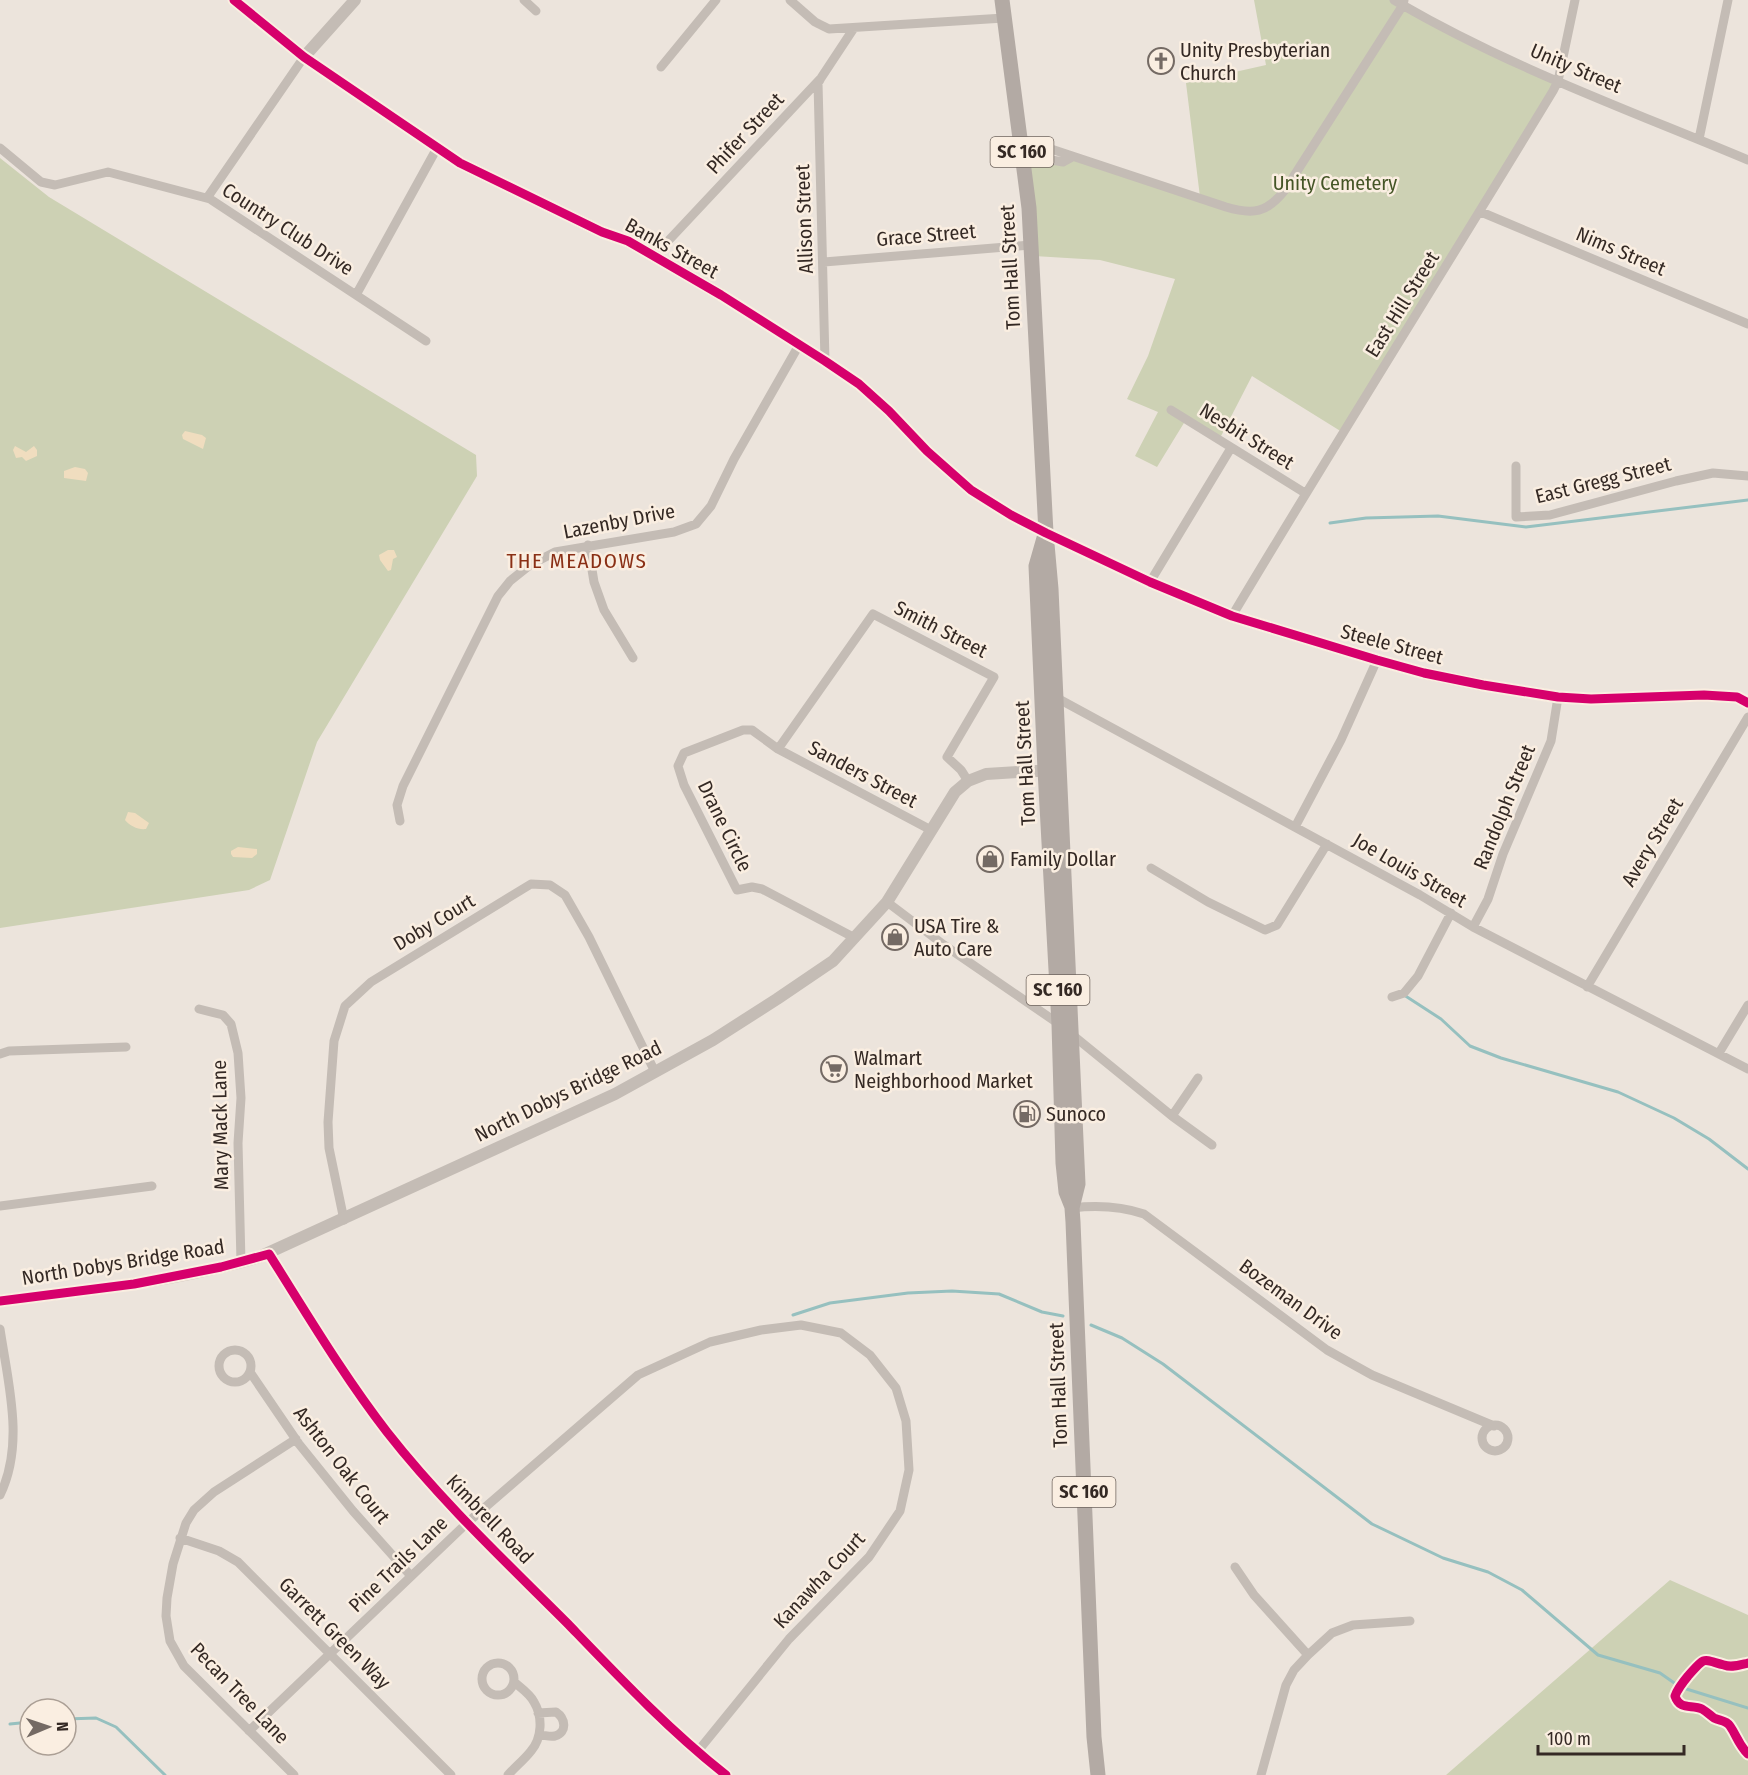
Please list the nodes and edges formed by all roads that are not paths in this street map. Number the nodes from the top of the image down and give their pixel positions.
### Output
1 (234, 0) edge
2 (355, 0) edge
3 (524, 0) edge
4 (716, 0) edge
5 (790, 0) edge
6 (1002, 0) edge
7 (1575, 0) edge
8 (1728, 0) edge
9 (1400, 2) edge
10 (536, 11) dead end
11 (1004, 18) junction
12 (854, 28) junction
13 (304, 57) junction
14 (661, 67) dead end
15 (821, 78) junction
16 (1558, 81) junction
17 (1021, 139) junction
18 (1699, 139) junction
19 (0, 148) edge
20 (437, 148) junction
21 (1023, 155) junction
22 (1072, 157) junction
23 (1748, 160) edge
24 (207, 198) junction
25 (1481, 212) junction
26 (1030, 245) junction
27 (654, 256) junction
28 (824, 262) junction
29 (356, 295) junction
30 (1748, 324) edge
31 (426, 341) dead end
32 (799, 345) junction
33 (825, 361) junction
34 (1171, 410) dead end
35 (1231, 447) junction
36 (1516, 466) dead end
37 (1748, 476) edge
38 (1305, 493) junction
39 (1046, 532) junction
40 (588, 545) junction
41 (1150, 582) junction
42 (1232, 616) junction
43 (633, 658) dead end
44 (1377, 660) junction
45 (1558, 697) junction
46 (1057, 698) junction
47 (1748, 703) edge
48 (1748, 717) edge
49 (778, 749) junction
50 (1052, 770) junction
51 (968, 781) junction
52 (400, 821) dead end
53 (1295, 827) junction
54 (932, 830) junction
55 (1327, 844) junction
56 (1151, 868) dead end
57 (887, 902) junction
58 (1451, 913) junction
59 (1473, 927) junction
60 (855, 938) junction
61 (1587, 987) junction
62 (1392, 996) dead end
63 (1748, 1005) edge
64 (199, 1010) dead end
65 (1065, 1029) junction
66 (126, 1047) dead end
67 (1719, 1053) junction
68 (0, 1054) edge
69 (1748, 1069) edge
70 (655, 1072) junction
71 (1198, 1078) dead end
72 (1172, 1116) junction
73 (1212, 1145) dead end
74 (152, 1186) dead end
75 (0, 1206) edge
76 (1072, 1208) junction
77 (344, 1220) junction
78 (269, 1254) junction
79 (241, 1262) junction
80 (0, 1301) edge
81 (0, 1329) edge
82 (250, 1372) dead end
83 (1494, 1426) dead end
84 (296, 1439) junction
85 (0, 1496) edge
86 (467, 1523) junction
87 (180, 1538) junction
88 (1235, 1567) dead end
89 (411, 1576) junction
90 (1410, 1622) dead end
91 (330, 1653) junction
92 (1308, 1655) junction
93 (514, 1682) dead end
94 (538, 1713) junction
95 (249, 1731) junction
96 (539, 1735) junction
97 (698, 1751) junction
98 (294, 1775) edge
99 (451, 1775) edge
100 (508, 1775) edge
101 (726, 1775) edge
102 (1098, 1775) edge
103 (1261, 1775) edge

1 - 13 street, Banks Street
2 - 13 street
3 - 10 street
4 - 14 street
5 - 12 street
6 - 11 main road, Tom Hall Street / SC 160
7 - 16 street, East Hill Street
8 - 18 street
9 - 16 street, Unity Street
9 - 22 street
11 - 12 street
11 - 17 main road, Tom Hall Street / SC 160
12 - 15 street, Phifer Street
13 - 20 street, Banks Street
13 - 24 street
15 - 27 street, Phifer Street
15 - 28 street, Allison Street
16 - 18 street, Unity Street
16 - 25 street, East Hill Street
17 - 21 main road, Tom Hall Street / SC 160
17 - 22 street
18 - 23 street, Unity Street
19 - 24 street, Country Club Drive
20 - 27 street, Banks Street
20 - 29 street
21 - 22 street
21 - 26 main road, Tom Hall Street / SC 160
24 - 29 street, Country Club Drive
25 - 30 street, Nims Street
25 - 38 street, East Hill Street
26 - 28 street, Grace Street
26 - 39 main road, Tom Hall Street / SC 160
27 - 32 street, Banks Street
28 - 33 street, Allison Street
29 - 31 street, Country Club Drive
32 - 33 street, Banks Street
32 - 40 street, Lazenby Drive
33 - 39 street, Banks Street
34 - 35 street, Nesbit Street
35 - 38 street, Nesbit Street
35 - 41 street
36 - 37 street, East Gregg Street
38 - 42 street, East Hill Street
39 - 41 street, Steele Street
39 - 46 main road, Tom Hall Street / SC 160
39 - 50 main road, Tom Hall Street / SC 160
40 - 43 street
40 - 52 street, Lazenby Drive
41 - 42 street, Steele Street
42 - 44 street, Steele Street
44 - 45 street, Steele Street
44 - 53 street
45 - 47 street, Steele Street
45 - 59 street, Randolph Street
46 - 50 main road, Tom Hall Street / SC 160
46 - 53 street, Joe Louis Street
48 - 61 street, Avery Street
49 - 51 street, Smith Street
49 - 54 street, Sanders Street
49 - 60 street, Drane Circle
50 - 51 street
50 - 65 main road, Tom Hall Street / SC 160
51 - 54 street, North Dobys Bridge Road
53 - 55 street, Joe Louis Street
54 - 57 street, North Dobys Bridge Road
55 - 56 street
55 - 58 street, Joe Louis Street
57 - 60 street, North Dobys Bridge Road
57 - 65 street
58 - 59 street, Joe Louis Street
58 - 62 street
59 - 61 street, Joe Louis Street
60 - 70 street, North Dobys Bridge Road
61 - 67 street, Joe Louis Street
63 - 67 street
64 - 79 street, Mary Mack Lane
65 - 72 street
65 - 76 main road, Tom Hall Street / SC 160
66 - 68 street
67 - 69 street, Joe Louis Street
70 - 77 street, North Dobys Bridge Road
70 - 77 street, Doby Court
71 - 72 street
72 - 73 street
74 - 75 street
76 - 83 street, Bozeman Drive
76 - 102 main road, Tom Hall Street / SC 160
77 - 78 street, North Dobys Bridge Road
78 - 79 street, North Dobys Bridge Road
78 - 86 street, Kimbrell Road
79 - 80 street, North Dobys Bridge Road
81 - 85 street
82 - 84 street, Ashton Oak Court
84 - 87 street, Pecan Tree Lane
84 - 89 street, Ashton Oak Court
86 - 89 street, Pine Trails Lane
86 - 97 street, Kimbrell Road
86 - 97 street, Kanawha Court
87 - 91 street, Garrett Green Way
87 - 95 street, Pecan Tree Lane
88 - 92 street
89 - 91 street, Pine Trails Lane
90 - 92 street
91 - 95 street, Pine Trails Lane
91 - 99 street, Garrett Green Way
92 - 103 street
93 - 94 street
94 - 96 street
94 - 96 street
95 - 98 street, Pecan Tree Lane
96 - 100 street
97 - 101 street, Kimbrell Road

